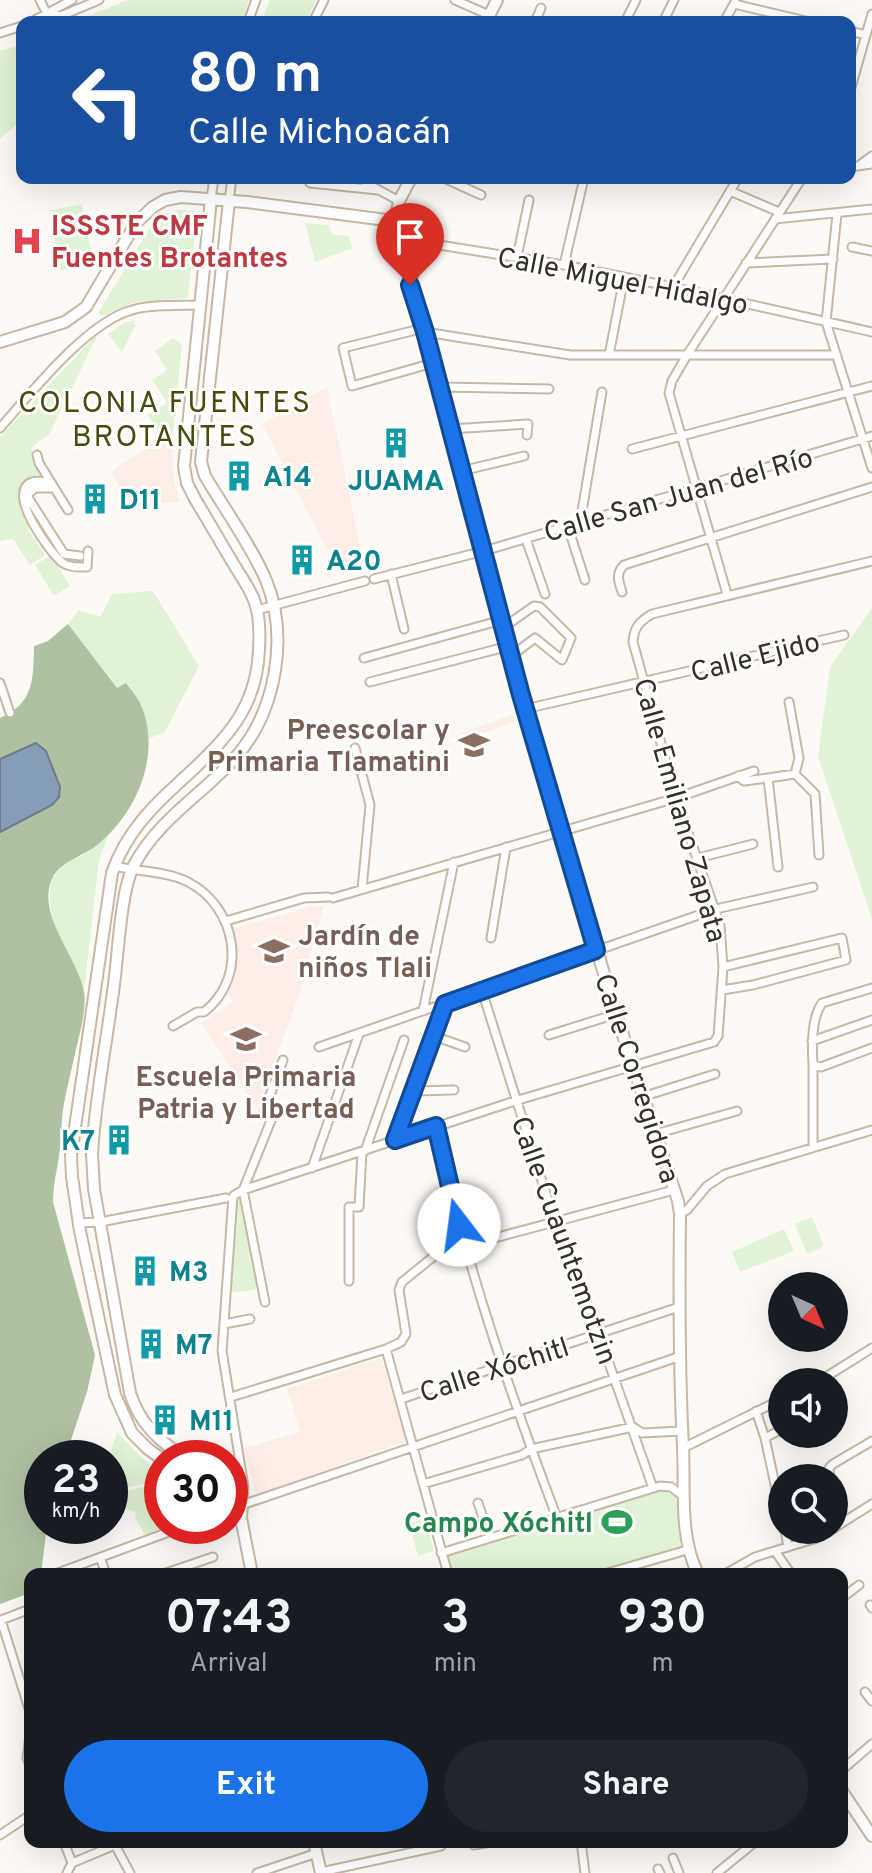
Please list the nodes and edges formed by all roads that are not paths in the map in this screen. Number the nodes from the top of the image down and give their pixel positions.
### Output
1 (40, 0) edge
2 (72, 0) edge
3 (99, 0) edge
4 (455, 0) edge
5 (735, 2) edge
6 (541, 8) dead end
7 (872, 14) edge
8 (44, 15) junction
9 (482, 16) edge
10 (538, 16) edge
11 (788, 16) edge
12 (856, 32) edge
13 (866, 35) junction
14 (856, 70) edge
15 (213, 184) edge
16 (231, 184) edge
17 (320, 184) edge
18 (368, 184) edge
19 (408, 184) edge
20 (457, 184) edge
21 (583, 184) edge
22 (734, 184) edge
23 (798, 184) edge
24 (378, 190) junction
25 (730, 191) junction
26 (481, 195) dead end
27 (211, 199) junction
28 (529, 200) dead end
29 (229, 201) junction
30 (399, 201) junction
31 (872, 209) edge
32 (837, 214) junction
33 (777, 216) junction
34 (394, 221) junction
35 (852, 247) dead end
36 (872, 251) edge
37 (517, 257) junction
38 (833, 259) junction
39 (746, 263) junction
40 (564, 265) junction
41 (624, 278) junction
42 (410, 285) junction
43 (673, 287) junction
44 (723, 300) junction
45 (199, 305) junction
46 (826, 322) junction
47 (424, 330) junction
48 (872, 332) edge
49 (0, 342) edge
50 (609, 355) junction
51 (687, 355) junction
52 (835, 355) junction
53 (433, 363) junction
54 (192, 376) junction
55 (209, 379) junction
56 (872, 386) edge
57 (440, 387) junction
58 (549, 389) dead end
59 (602, 392) dead end
60 (847, 392) junction
61 (0, 428) edge
62 (450, 429) junction
63 (527, 435) dead end
64 (680, 435) junction
65 (872, 436) edge
66 (863, 439) junction
67 (632, 449) dead end
68 (37, 455) dead end
69 (524, 456) dead end
70 (872, 468) edge
71 (461, 471) junction
72 (53, 485) junction
73 (872, 487) edge
74 (696, 488) junction
75 (68, 510) dead end
76 (580, 523) junction
77 (568, 527) junction
78 (526, 539) junction
79 (710, 539) junction
80 (484, 551) junction
81 (872, 561) edge
82 (391, 574) junction
83 (585, 580) dead end
84 (622, 592) dead end
85 (545, 594) dead end
86 (727, 594) junction
87 (274, 606) junction
88 (257, 610) junction
89 (503, 623) junction
90 (404, 629) dead end
91 (844, 635) dead end
92 (510, 651) junction
93 (364, 658) dead end
94 (370, 682) dead end
95 (0, 683) edge
96 (644, 683) junction
97 (789, 702) dead end
98 (525, 709) junction
99 (10, 713) dead end
100 (355, 748) dead end
101 (754, 771) dead end
102 (795, 774) junction
103 (738, 776) junction
104 (768, 778) junction
105 (676, 798) junction
106 (561, 831) junction
107 (753, 844) dead end
108 (506, 847) junction
109 (819, 855) dead end
110 (698, 858) junction
111 (454, 862) junction
112 (115, 866) junction
113 (778, 867) dead end
114 (132, 870) junction
115 (813, 887) dead end
116 (362, 889) junction
117 (716, 909) junction
118 (226, 921) junction
119 (491, 938) dead end
120 (596, 950) junction
121 (723, 967) junction
122 (872, 988) edge
123 (722, 990) junction
124 (482, 991) junction
125 (445, 1004) junction
126 (423, 1011) junction
127 (616, 1014) junction
128 (872, 1020) edge
129 (173, 1026) dead end
130 (359, 1034) junction
131 (549, 1035) dead end
132 (434, 1036) junction
133 (404, 1040) dead end
134 (812, 1041) junction
135 (319, 1047) dead end
136 (465, 1047) dead end
137 (872, 1048) edge
138 (283, 1060) dead end
139 (813, 1065) junction
140 (633, 1066) junction
141 (715, 1074) dead end
142 (454, 1090) dead end
143 (413, 1091) junction
144 (642, 1097) junction
145 (515, 1101) junction
146 (737, 1111) dead end
147 (436, 1126) junction
148 (872, 1130) edge
149 (655, 1134) junction
150 (395, 1140) junction
151 (813, 1147) junction
152 (364, 1151) junction
153 (312, 1168) junction
154 (243, 1190) junction
155 (674, 1190) junction
156 (230, 1197) junction
157 (453, 1206) junction
158 (426, 1212) dead end
159 (680, 1214) junction
160 (100, 1222) junction
161 (555, 1222) junction
162 (79, 1223) junction
163 (465, 1244) junction
164 (349, 1281) dead end
165 (265, 1302) dead end
166 (679, 1307) junction
167 (250, 1319) dead end
168 (224, 1324) junction
169 (599, 1335) junction
170 (872, 1348) edge
171 (386, 1349) junction
172 (678, 1357) junction
173 (502, 1365) junction
174 (841, 1368) edge
175 (614, 1377) junction
176 (129, 1384) junction
177 (113, 1387) junction
178 (231, 1397) junction
179 (401, 1399) junction
180 (768, 1405) edge
181 (518, 1410) junction
182 (756, 1411) junction
183 (633, 1427) junction
184 (682, 1431) junction
185 (768, 1436) edge
186 (765, 1438) junction
187 (160, 1440) edge
188 (237, 1440) edge
189 (872, 1441) edge
190 (144, 1445) edge
191 (414, 1445) junction
192 (683, 1448) junction
193 (531, 1449) junction
194 (771, 1464) edge
195 (833, 1464) edge
196 (423, 1484) junction
197 (653, 1488) junction
198 (684, 1497) junction
199 (248, 1503) edge
200 (478, 1503) dead end
201 (872, 1504) edge
202 (557, 1518) junction
203 (848, 1519) edge
204 (490, 1538) junction
205 (144, 1541) edge
206 (246, 1544) edge
207 (787, 1544) edge
208 (798, 1544) edge
209 (788, 1547) junction
210 (687, 1550) junction
211 (775, 1551) junction
212 (441, 1553) junction
213 (100, 1557) junction
214 (213, 1557) dead end
215 (71, 1568) edge
216 (104, 1568) edge
217 (181, 1568) edge
218 (251, 1568) edge
219 (446, 1568) edge
220 (625, 1568) edge
221 (695, 1568) edge
222 (736, 1568) edge
223 (787, 1568) edge
224 (859, 1585) dead end
225 (848, 1593) edge
226 (24, 1611) edge
227 (865, 1692) dead end
228 (24, 1693) edge
229 (872, 1701) edge
230 (872, 1744) edge
231 (848, 1765) edge
232 (848, 1800) edge
233 (24, 1819) edge
234 (0, 1835) edge
235 (872, 1836) edge
236 (66, 1848) edge
237 (106, 1848) edge
238 (117, 1848) edge
239 (314, 1848) edge
240 (316, 1848) edge
241 (432, 1848) edge
242 (581, 1848) edge
243 (748, 1848) edge
244 (673, 1858) dead end
245 (72, 1863) junction
246 (321, 1872) edge
247 (583, 1872) edge
248 (67, 1873) edge
249 (130, 1873) edge
250 (257, 1873) edge
251 (679, 1873) edge
252 (717, 1873) edge

1 - 8 street
2 - 8 street
3 - 8 street
4 - 9 street
5 - 11 street
6 - 10 street
7 - 13 street
12 - 13 street
13 - 14 street
15 - 27 street
16 - 29 street
17 - 24 street
18 - 24 street
19 - 30 street, Calle Corregidora
20 - 26 street
21 - 40 street
22 - 25 street
23 - 33 street
24 - 30 street
25 - 33 street
25 - 43 street
27 - 29 street
27 - 45 street
27 - 49 street
28 - 37 street
29 - 34 street
29 - 55 street
30 - 34 street, Calle Corregidora
31 - 32 street
32 - 33 street
32 - 38 street
33 - 39 street
34 - 42 street, Calle Corregidora
35 - 36 street
37 - 40 street, Calle Miguel Hidalgo
37 - 42 street, Calle Miguel Hidalgo
38 - 39 street
38 - 46 street
39 - 44 street
40 - 41 street, Calle Miguel Hidalgo
41 - 43 street, Calle Miguel Hidalgo
41 - 50 street
42 - 47 street, Calle Corregidora
43 - 44 street, Calle Miguel Hidalgo
44 - 46 street, Calle Miguel Hidalgo
44 - 51 street
45 - 54 street
45 - 61 street
46 - 48 street, Calle Miguel Hidalgo
46 - 52 street
47 - 50 street
47 - 53 street, Calle Corregidora
47 - 53 street
50 - 51 street
51 - 52 street
51 - 64 street
52 - 60 street
53 - 57 street, Calle Corregidora
54 - 55 street
54 - 88 street
55 - 87 street
56 - 60 street
57 - 58 street
57 - 62 street, Calle Corregidora
59 - 76 street
60 - 64 street
60 - 66 street
62 - 63 street
62 - 71 street, Calle Corregidora
64 - 67 street
64 - 74 street
65 - 66 street, Calle San Juan del Río
66 - 70 street
66 - 74 street, Calle San Juan del Río
68 - 72 street
69 - 71 street
71 - 80 street, Calle Corregidora
72 - 72 street
72 - 75 street
73 - 79 street
74 - 76 street, Calle San Juan del Río
74 - 79 street
76 - 77 street, Calle San Juan del Río
77 - 78 street, Calle San Juan del Río
77 - 83 street
78 - 80 street, Calle San Juan del Río
78 - 85 street
79 - 84 street
79 - 86 street
80 - 82 street, Calle San Juan del Río
80 - 89 street, Calle Corregidora
81 - 86 street
82 - 87 street, Calle San Juan del Río
82 - 90 street
86 - 96 street, Calle Emiliano Zapata
87 - 88 street, Calle San Juan del Río
87 - 114 street
88 - 112 street
89 - 92 street, Calle Corregidora
89 - 92 street
89 - 93 street
91 - 96 street, Calle Ejido
92 - 94 street
92 - 98 street, Calle Corregidora
95 - 99 street
96 - 98 street, Calle Ejido
96 - 105 street, Calle Emiliano Zapata
97 - 102 street
98 - 106 street, Calle Corregidora
100 - 116 street
101 - 103 street
102 - 104 street
102 - 109 street
103 - 104 street
103 - 105 street
104 - 113 street
105 - 106 street
105 - 110 street, Calle Emiliano Zapata
106 - 108 street
106 - 120 street, Calle Corregidora
107 - 110 street
108 - 111 street
108 - 119 street
110 - 117 street, Calle Emiliano Zapata
111 - 116 street
111 - 126 street
112 - 114 street
112 - 162 street
114 - 118 street
114 - 160 street
115 - 117 street
116 - 118 street
117 - 120 street
117 - 121 street, Calle Emiliano Zapata
118 - 129 street
120 - 124 street
120 - 127 street, Calle Corregidora
121 - 123 street, Calle Emiliano Zapata
121 - 123 street
122 - 134 street
123 - 140 street, Calle Emiliano Zapata
124 - 125 street
124 - 145 street, Calle Cuauhtemotzin
125 - 126 street
125 - 132 street
126 - 130 street
127 - 131 street
127 - 140 street, Calle Corregidora
128 - 134 street
130 - 135 street
130 - 153 street
132 - 136 street
132 - 143 street
133 - 152 street
134 - 139 street
137 - 139 street
138 - 154 street
139 - 151 street
140 - 144 street, Calle Corregidora
140 - 145 street
141 - 144 street
142 - 143 street
143 - 150 street
144 - 149 street, Calle Corregidora
145 - 147 street
145 - 161 street, Calle Cuauhtemotzin
146 - 149 street
147 - 150 street
147 - 157 street
148 - 151 street
149 - 155 street, Calle Corregidora
150 - 152 street
151 - 159 street
152 - 153 street
152 - 164 street
153 - 154 street
154 - 156 street
154 - 165 street
155 - 159 street, Calle Corregidora
155 - 161 street
156 - 160 street
156 - 168 street
157 - 158 street
157 - 163 street
159 - 166 street, Calle Corregidora
160 - 162 street
160 - 176 street
161 - 163 street
161 - 169 street, Calle Cuauhtemotzin
162 - 177 street
163 - 171 street
163 - 173 street
166 - 169 street, Calle Xóchitl
166 - 172 street, Calle Corregidora
167 - 168 street
168 - 178 street
169 - 173 street, Calle Xóchitl
169 - 175 street, Calle Cuauhtemotzin
170 - 174 street
171 - 178 street
171 - 179 street, Calle Xóchitl
172 - 175 street
172 - 184 street, Calle Corregidora
173 - 179 street, Calle Xóchitl
173 - 181 street
175 - 181 street
175 - 183 street, Calle Cuauhtemotzin
176 - 177 street
176 - 187 street
177 - 190 street
178 - 188 street
179 - 191 street, Calle Xóchitl
180 - 182 street
181 - 191 street
181 - 193 street
182 - 186 street
182 - 192 street
183 - 184 street
183 - 193 street
183 - 197 street, Calle Cuauhtemotzin
184 - 192 street, Calle Corregidora
185 - 186 street
186 - 194 street
189 - 195 street
191 - 196 street, Calle Xóchitl
191 - 199 street
192 - 198 street, Calle Corregidora
193 - 196 street
193 - 202 street
196 - 212 street, Calle Xóchitl
197 - 198 street
197 - 202 street
198 - 210 street, Calle Corregidora
200 - 204 street
201 - 203 street
202 - 204 street
204 - 212 street
205 - 213 street
206 - 218 street
207 - 209 street
208 - 209 street
209 - 211 street
210 - 220 street
210 - 221 street, Calle Corregidora
211 - 222 street
211 - 223 street
212 - 219 street, Calle Xóchitl
213 - 215 street
213 - 216 street
214 - 217 street
224 - 225 street
226 - 228 street
227 - 229 street
230 - 231 street
232 - 235 street
233 - 234 street
236 - 245 street
237 - 245 street
238 - 249 street
239 - 250 street
240 - 246 street
241 - 246 street
242 - 247 street
243 - 252 street
244 - 251 street
245 - 248 street

